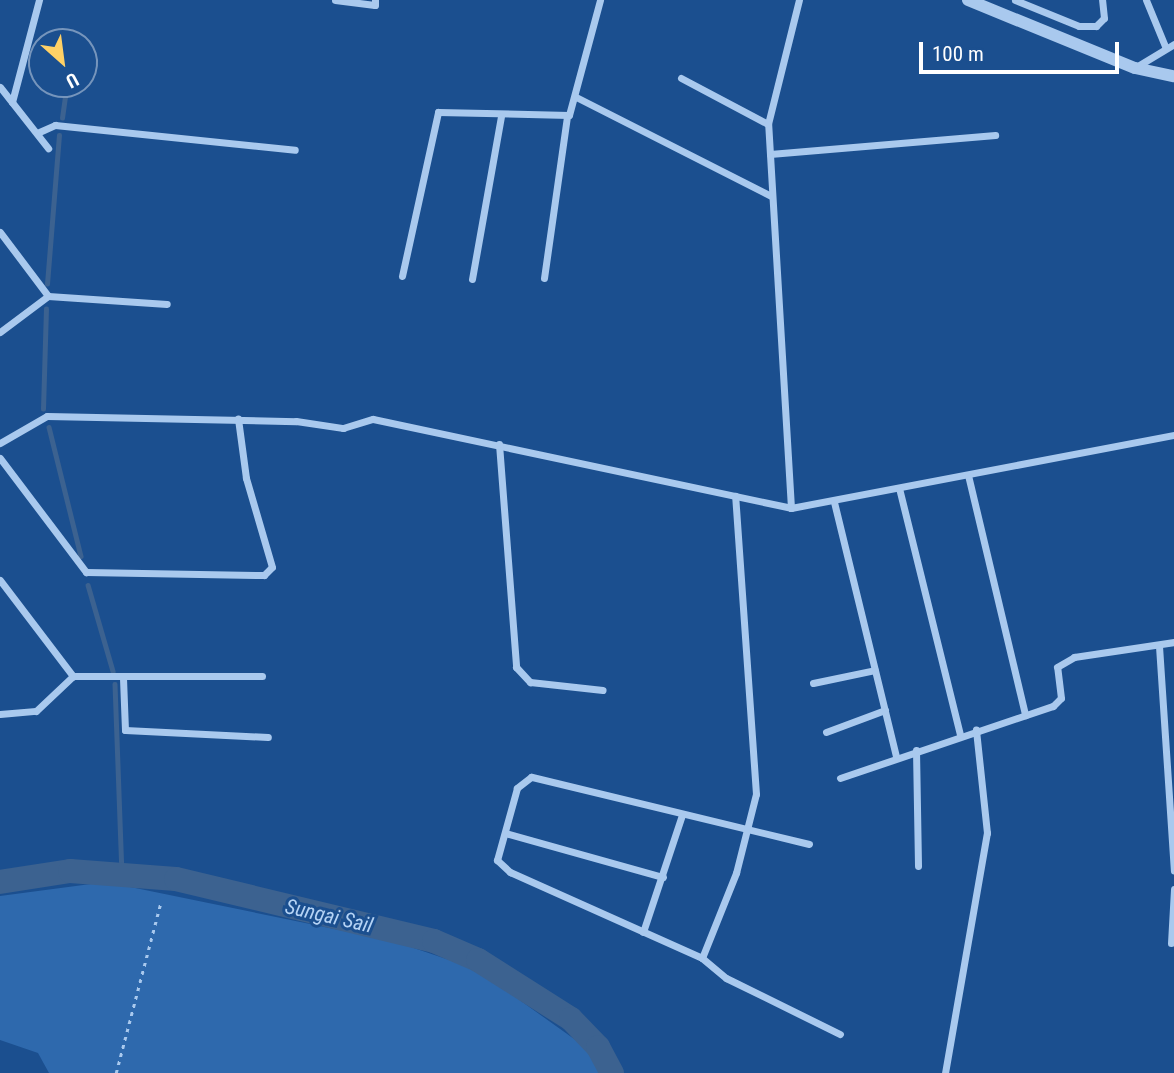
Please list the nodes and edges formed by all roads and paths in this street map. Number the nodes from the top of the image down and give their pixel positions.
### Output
1 (40, 0) edge
2 (335, 0) edge
3 (375, 0) edge
4 (600, 0) edge
5 (799, 0) edge
6 (968, 0) edge
7 (1015, 0) edge
8 (1102, 0) edge
9 (1146, 0) edge
10 (1174, 44) edge
11 (1165, 46) junction
12 (1135, 68) junction
13 (1174, 76) edge
14 (681, 78) dead end
15 (0, 87) edge
16 (576, 97) junction
17 (12, 102) junction
18 (501, 117) junction
19 (567, 117) junction
20 (768, 124) junction
21 (37, 134) junction
22 (995, 135) dead end
23 (48, 148) dead end
24 (295, 150) dead end
25 (770, 154) junction
26 (771, 196) junction
27 (0, 232) edge
28 (402, 276) dead end
29 (544, 278) dead end
30 (472, 279) dead end
31 (48, 296) junction
32 (167, 304) dead end
33 (0, 332) edge
34 (238, 419) junction
35 (1174, 435) edge
36 (0, 443) edge
37 (499, 444) junction
38 (0, 458) edge
39 (968, 475) junction
40 (899, 488) junction
41 (735, 496) junction
42 (834, 502) junction
43 (791, 509) junction
44 (0, 580) edge
45 (1174, 642) edge
46 (1159, 646) junction
47 (875, 670) junction
48 (73, 676) junction
49 (262, 677) dead end
50 (123, 678) junction
51 (813, 683) dead end
52 (603, 690) dead end
53 (885, 710) junction
54 (0, 714) edge
55 (1025, 715) junction
56 (976, 730) junction
57 (825, 732) dead end
58 (960, 734) junction
59 (268, 737) dead end
60 (916, 750) junction
61 (896, 757) junction
62 (840, 778) dead end
63 (682, 815) junction
64 (746, 831) junction
65 (505, 833) junction
66 (809, 844) dead end
67 (918, 866) dead end
68 (1174, 870) edge
69 (663, 877) junction
70 (1174, 889) edge
71 (161, 901) dead end
72 (643, 932) junction
73 (1171, 943) dead end
74 (702, 958) junction
75 (839, 1034) dead end
76 (116, 1073) edge
77 (945, 1073) edge

1 - 17 street
2 - 3 street
4 - 16 street
5 - 20 street
6 - 12 street
7 - 8 street
9 - 11 street
10 - 11 street
11 - 12 street
12 - 13 street
14 - 20 street
15 - 17 street
16 - 19 street
16 - 26 street
17 - 21 street
18 - 19 street
18 - 28 street
18 - 30 street
19 - 29 street
20 - 25 street
21 - 23 street
21 - 24 street
22 - 25 street
25 - 26 street
26 - 43 street
27 - 31 street
31 - 32 street
31 - 33 street
34 - 36 street
34 - 37 street
34 - 38 street
35 - 39 street
37 - 41 street
37 - 52 street
39 - 40 street
39 - 55 street
40 - 42 street
40 - 58 street
41 - 43 street
41 - 64 street
42 - 43 street
42 - 47 street
44 - 48 street
45 - 46 street
46 - 55 street
46 - 68 street
47 - 51 street
47 - 53 street
48 - 50 street
48 - 54 street
49 - 50 street
50 - 59 street
53 - 57 street
53 - 61 street
55 - 56 street
56 - 58 street
56 - 77 street
58 - 60 street
60 - 61 street
60 - 67 street
61 - 62 street
63 - 64 street
63 - 65 street
63 - 69 street
64 - 66 street
64 - 74 street
65 - 69 street
65 - 72 street
69 - 72 street
70 - 73 street
71 - 76 path
72 - 74 street
74 - 75 street

